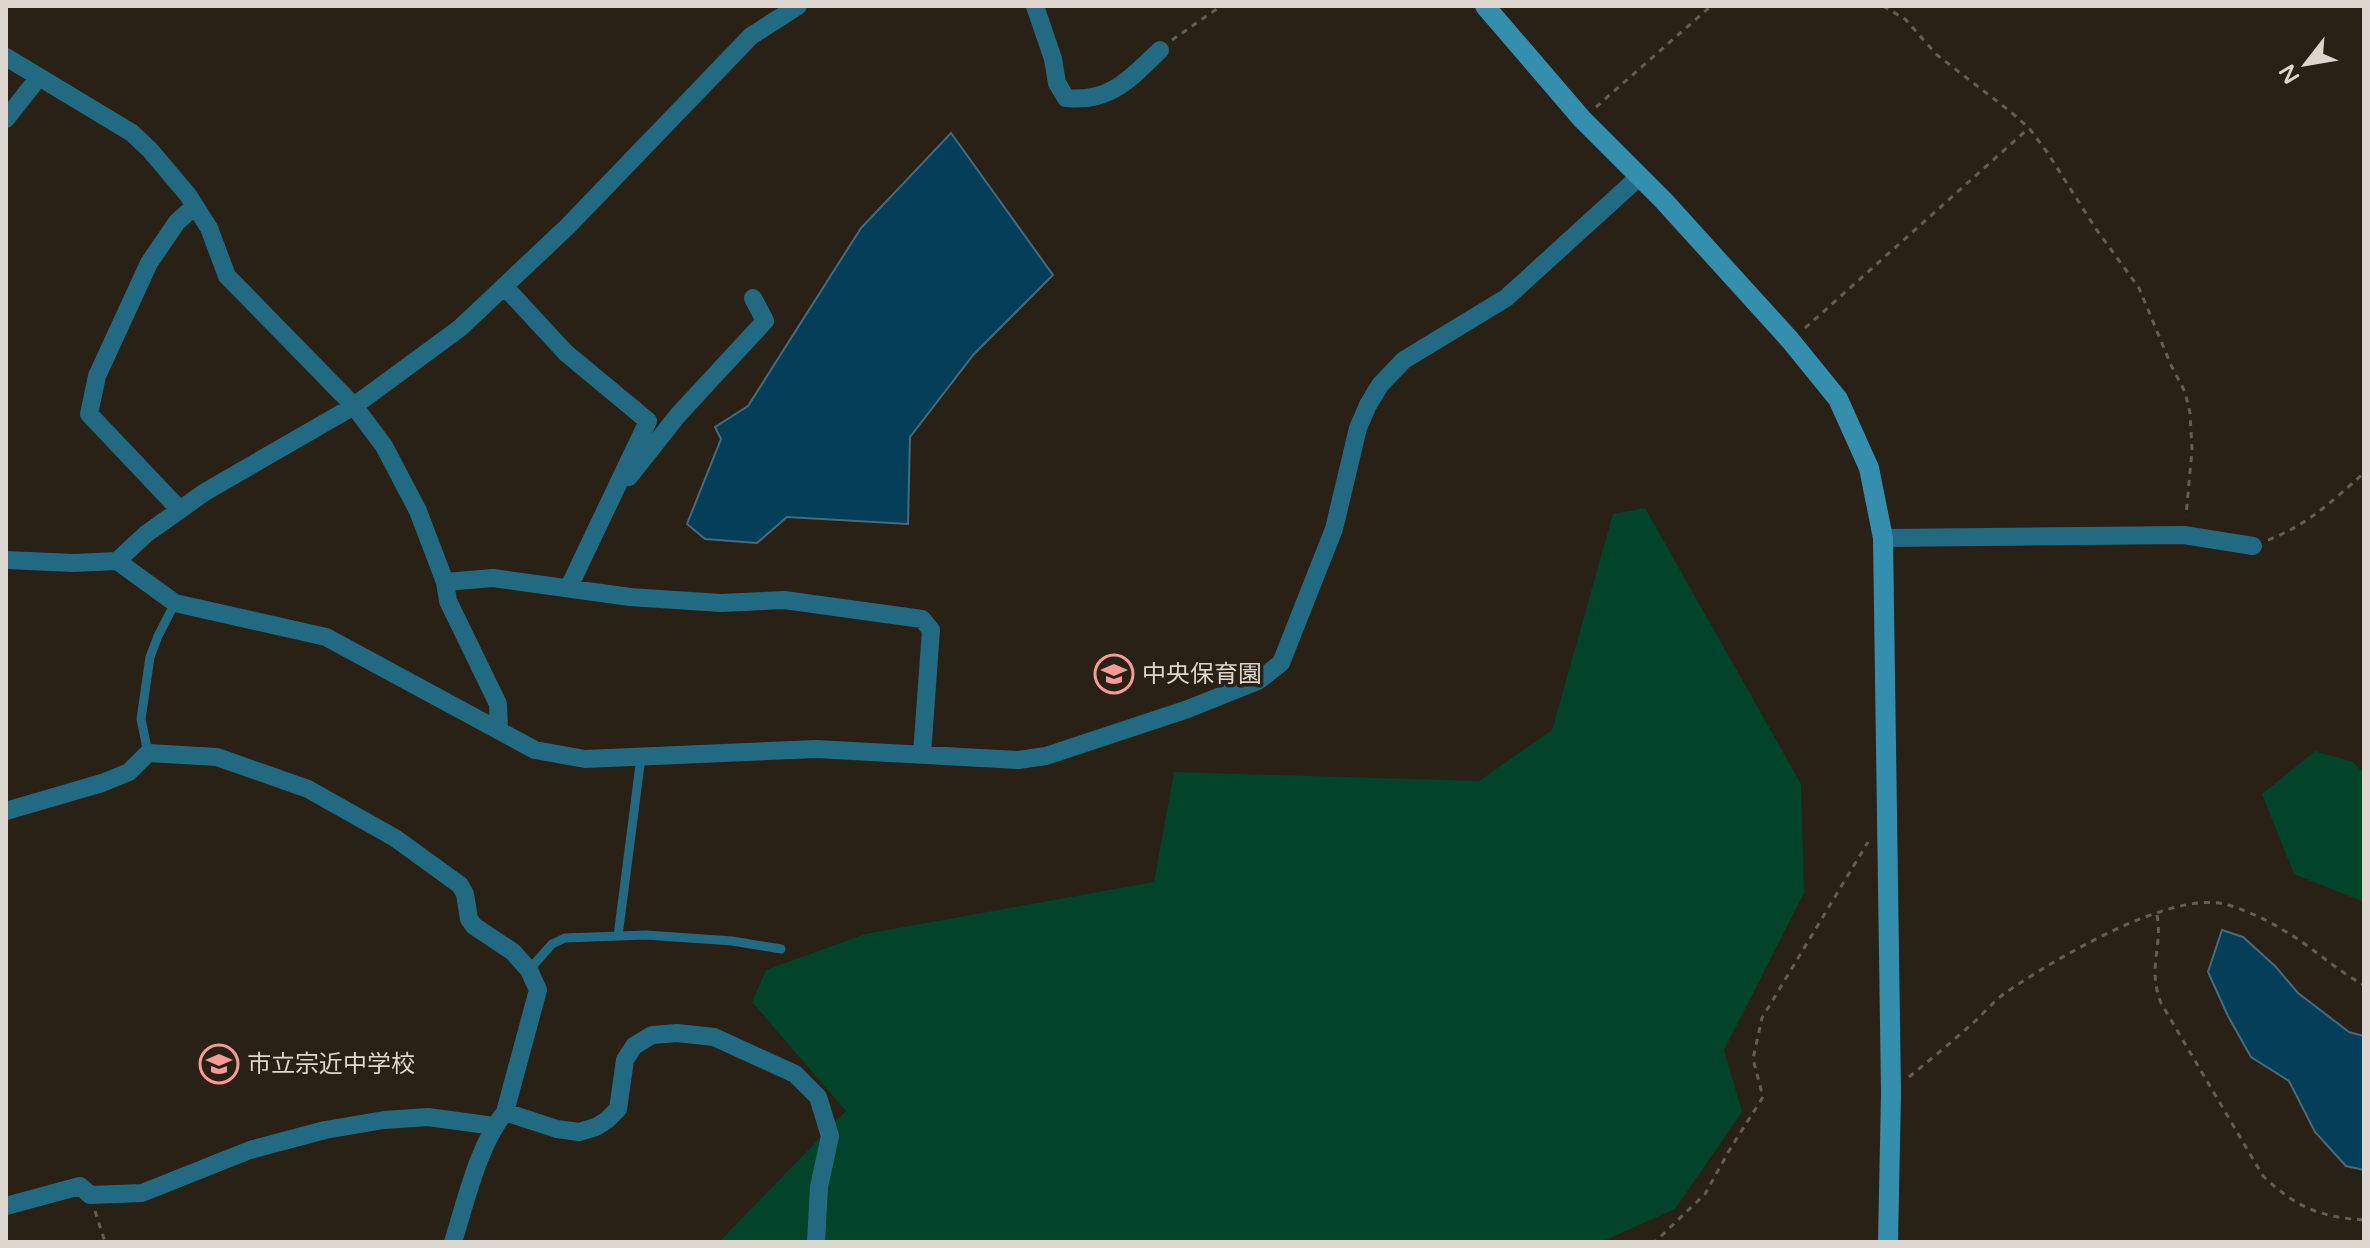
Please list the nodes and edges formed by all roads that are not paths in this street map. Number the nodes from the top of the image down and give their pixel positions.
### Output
1 (798, 6) edge
2 (1035, 6) edge
3 (1485, 6) edge
4 (1160, 50) road end
5 (6, 57) edge
6 (39, 77) junction
7 (6, 119) edge
8 (1639, 177) junction
9 (195, 206) junction
10 (504, 286) junction
11 (753, 298) dead end
12 (354, 406) junction
13 (613, 494) junction
14 (180, 510) junction
15 (1883, 538) junction
16 (2253, 546) road end
17 (6, 560) edge
18 (117, 561) junction
19 (445, 582) junction
20 (569, 587) junction
21 (175, 603) junction
22 (499, 731) junction
23 (148, 753) junction
24 (922, 754) junction
25 (641, 756) junction
26 (6, 811) edge
27 (618, 936) junction
28 (781, 949) dead end
29 (529, 970) junction
30 (499, 1119) junction
31 (6, 1206) edge
32 (453, 1242) edge
33 (816, 1242) edge
34 (1888, 1242) edge

1 - 10 street
2 - 4 street
3 - 8 street
5 - 6 street
6 - 7 street
6 - 9 street
8 - 15 street
8 - 24 street
9 - 12 street
9 - 14 street
10 - 12 street
10 - 13 street
11 - 13 street
12 - 14 street
12 - 19 street
13 - 20 street
14 - 18 street
15 - 16 street
15 - 34 street
17 - 18 street
18 - 21 street
19 - 20 street
19 - 22 street
20 - 24 street
21 - 22 street
21 - 23 lane
22 - 25 street
23 - 26 street
23 - 29 street
24 - 25 street
25 - 27 lane
27 - 28 lane
27 - 29 lane
29 - 30 street
30 - 31 street
30 - 32 street
30 - 33 street

